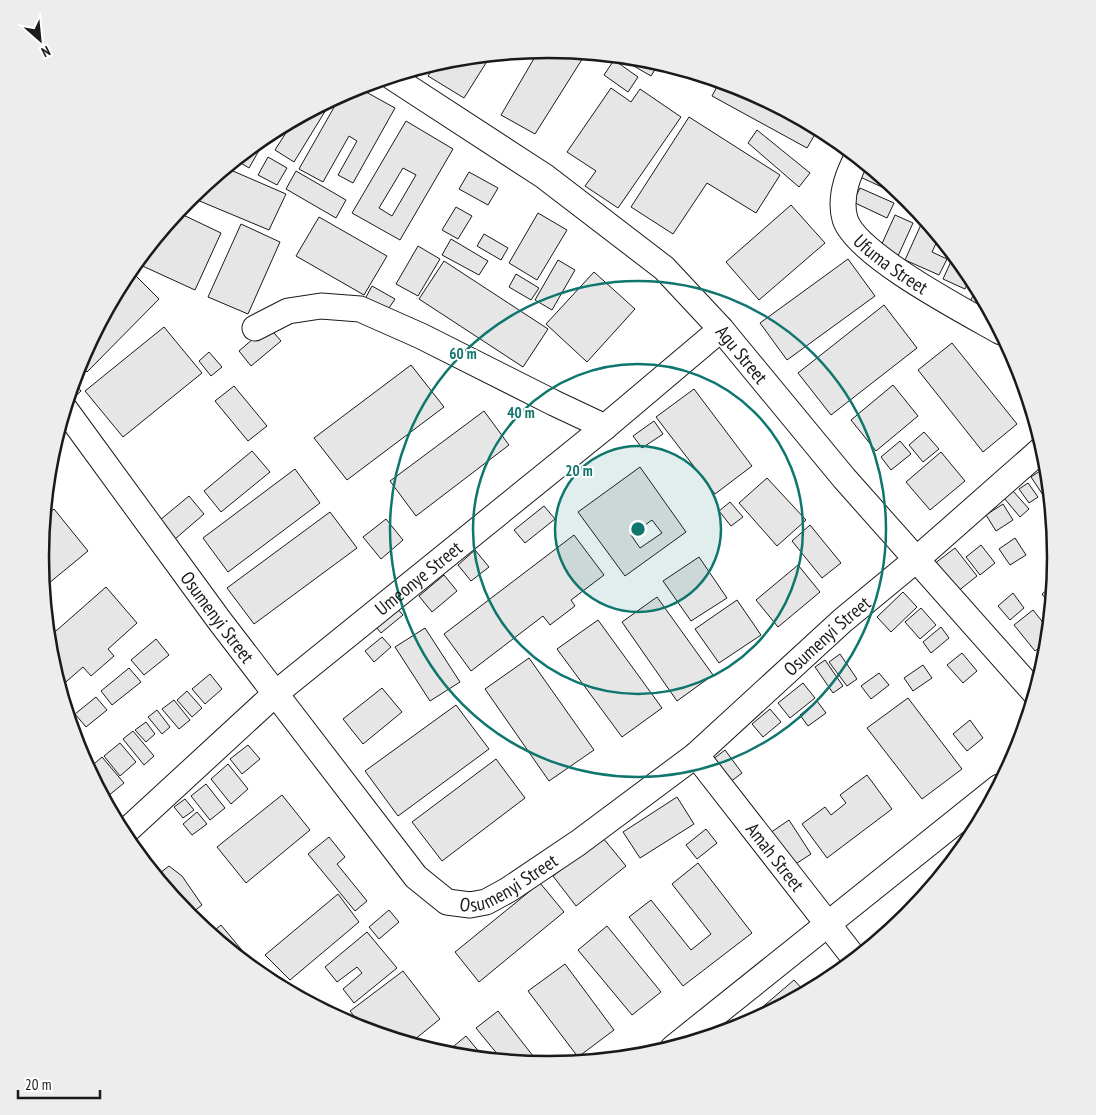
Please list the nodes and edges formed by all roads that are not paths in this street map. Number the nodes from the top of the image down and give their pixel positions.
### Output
1 (399, 81) edge
2 (855, 163) edge
3 (989, 325) edge
4 (255, 328) dead end
5 (721, 329) junction
6 (70, 415) edge
7 (605, 427) junction
8 (1036, 454) edge
9 (917, 559) junction
10 (1030, 687) edge
11 (276, 693) junction
12 (696, 754) junction
13 (986, 797) edge
14 (129, 828) edge
15 (827, 924) junction
16 (851, 954) edge
17 (687, 1037) edge

1 - 5 street, Agu Street
2 - 3 street, Ufuma Street
4 - 7 street
5 - 7 street, Umeonye Street
5 - 9 street, Agu Street
6 - 11 street, Osumenyi Street
7 - 11 street, Umeonye Street
8 - 9 street, Osumenyi Street
9 - 10 street, Agu Street
9 - 12 street, Osumenyi Street
11 - 12 street, Osumenyi Street
11 - 14 street, Umeonye Street
12 - 15 street, Amah Street
13 - 15 street
15 - 16 street, Amah Street
15 - 17 street

